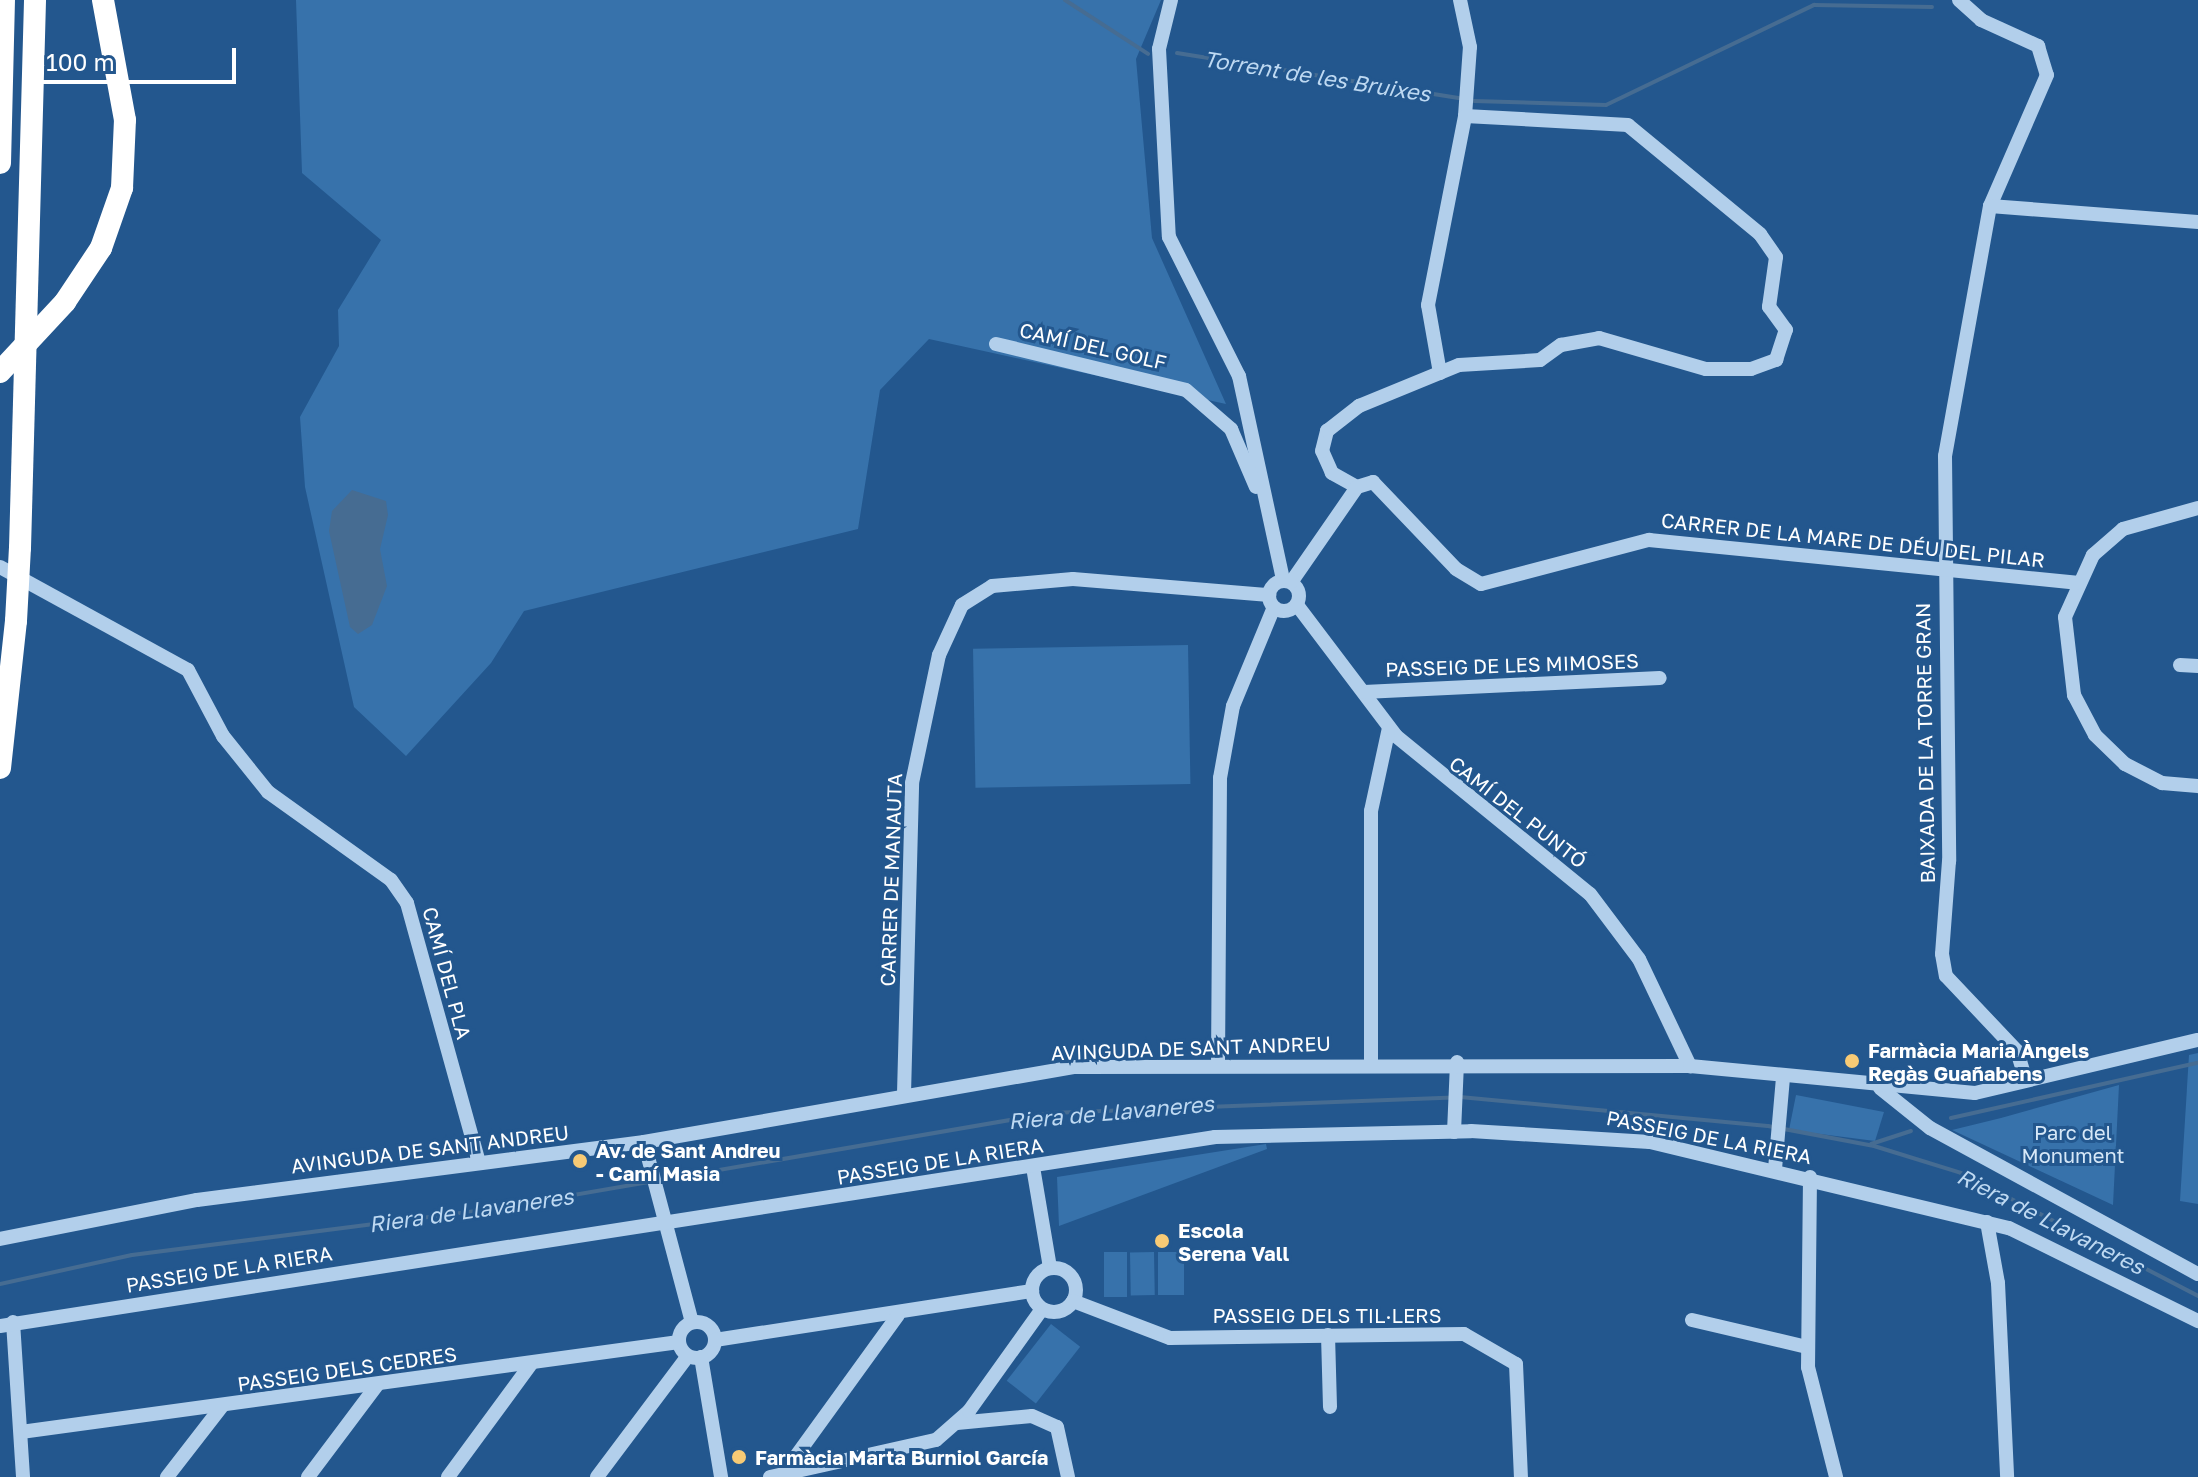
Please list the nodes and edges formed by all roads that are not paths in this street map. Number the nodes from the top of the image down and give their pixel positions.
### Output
1 (4, 0) edge
2 (35, 0) edge
3 (103, 0) edge
4 (1171, 0) edge
5 (1460, 0) edge
6 (1959, 0) edge
7 (1465, 116) junction
8 (0, 163) edge
9 (1990, 206) junction
10 (2198, 222) edge
11 (996, 344) dead end
12 (0, 372) edge
13 (1440, 373) junction
14 (1357, 487) junction
15 (1262, 502) junction
16 (2198, 508) edge
17 (1943, 566) junction
18 (0, 567) edge
19 (1287, 580) junction
20 (2077, 583) junction
21 (1271, 601) junction
22 (1297, 605) junction
23 (2180, 665) dead end
24 (2198, 666) edge
25 (1660, 678) dead end
26 (1364, 692) junction
27 (1389, 728) junction
28 (0, 768) edge
29 (2198, 786) edge
30 (2198, 1040) edge
31 (1457, 1062) junction
32 (1218, 1064) junction
33 (1371, 1064) junction
34 (1690, 1066) junction
35 (1783, 1078) junction
36 (2026, 1080) junction
37 (1879, 1088) junction
38 (904, 1094) junction
39 (1454, 1132) junction
40 (644, 1142) junction
41 (478, 1159) junction
42 (1033, 1167) junction
43 (1775, 1169) junction
44 (1810, 1177) junction
45 (1987, 1222) junction
46 (666, 1224) junction
47 (0, 1239) edge
48 (1050, 1268) junction
49 (2198, 1274) edge
50 (1032, 1291) junction
51 (1073, 1301) junction
52 (1042, 1309) junction
53 (898, 1315) junction
54 (1692, 1320) dead end
55 (2198, 1321) edge
56 (692, 1322) junction
57 (6, 1324) edge
58 (1328, 1335) junction
59 (715, 1340) junction
60 (679, 1342) junction
61 (1807, 1347) junction
62 (695, 1357) junction
63 (531, 1364) junction
64 (377, 1385) junction
65 (222, 1406) junction
66 (1330, 1407) dead end
67 (956, 1423) junction
68 (21, 1432) junction
69 (776, 1475) edge
70 (23, 1477) edge
71 (167, 1477) edge
72 (308, 1477) edge
73 (448, 1477) edge
74 (597, 1477) edge
75 (721, 1477) edge
76 (1068, 1477) edge
77 (1521, 1477) edge
78 (1836, 1477) edge
79 (2007, 1477) edge

1 - 8 highway
2 - 28 highway, bridge
3 - 12 highway, bridge
4 - 15 street
5 - 7 street
6 - 9 street, BAIXADA DE LA TORRE GRAN
7 - 13 street
7 - 13 street
9 - 10 street
9 - 17 street, BAIXADA DE LA TORRE GRAN
11 - 15 street, CAMÍ DEL GOLF
13 - 14 street
14 - 17 street, CARRER DE LA MARE DE DÉU DEL PILAR
14 - 19 street
15 - 19 street
16 - 20 street
17 - 20 street, CARRER DE LA MARE DE DÉU DEL PILAR
17 - 36 street, BAIXADA DE LA TORRE GRAN
18 - 41 street, CAMÍ DEL PLA
19 - 21 street
19 - 22 street
20 - 29 street
21 - 22 street, CARRER DE MANAUTA
21 - 32 street
21 - 38 street, CARRER DE MANAUTA
22 - 26 street, CAMÍ DEL PUNTÓ
23 - 24 street
25 - 26 street, PASSEIG DE LES MIMOSES
26 - 27 street, CAMÍ DEL PUNTÓ
27 - 33 street
27 - 34 street, CAMÍ DEL PUNTÓ
30 - 36 street, AVINGUDA DE SANT ANDREU
31 - 33 street, AVINGUDA DE SANT ANDREU
31 - 34 street, AVINGUDA DE SANT ANDREU
31 - 39 street
32 - 33 street, AVINGUDA DE SANT ANDREU
32 - 38 street, AVINGUDA DE SANT ANDREU
34 - 35 street, AVINGUDA DE SANT ANDREU
35 - 37 street, AVINGUDA DE SANT ANDREU
35 - 43 street
36 - 37 street, AVINGUDA DE SANT ANDREU
37 - 49 street
38 - 40 street, AVINGUDA DE SANT ANDREU
39 - 42 street, PASSEIG DE LA RIERA
39 - 43 street, PASSEIG DE LA RIERA
40 - 41 street, AVINGUDA DE SANT ANDREU
40 - 46 street
41 - 47 street, AVINGUDA DE SANT ANDREU
42 - 46 street, PASSEIG DE LA RIERA
42 - 48 street
43 - 44 street, PASSEIG DE LA RIERA
44 - 45 street, PASSEIG DE LA RIERA
44 - 61 street
45 - 55 street, PASSEIG DE LA RIERA
45 - 79 street
46 - 56 street
46 - 57 street, PASSEIG DE LA RIERA
48 - 50 street
48 - 51 street
50 - 52 street
50 - 53 street
51 - 52 street
51 - 58 street, PASSEIG DELS TIL·LERS
52 - 67 street
53 - 59 street
53 - 69 street
54 - 61 street
56 - 59 street
56 - 60 street
57 - 68 street
58 - 66 street
58 - 77 street, PASSEIG DELS TIL·LERS
59 - 62 street
60 - 62 street
60 - 63 street, PASSEIG DELS CEDRES
61 - 78 street
62 - 74 street
62 - 75 street
63 - 64 street, PASSEIG DELS CEDRES
63 - 73 street
64 - 65 street, PASSEIG DELS CEDRES
64 - 72 street
65 - 68 street, PASSEIG DELS CEDRES
65 - 71 street
67 - 69 street
67 - 76 street
68 - 70 street

